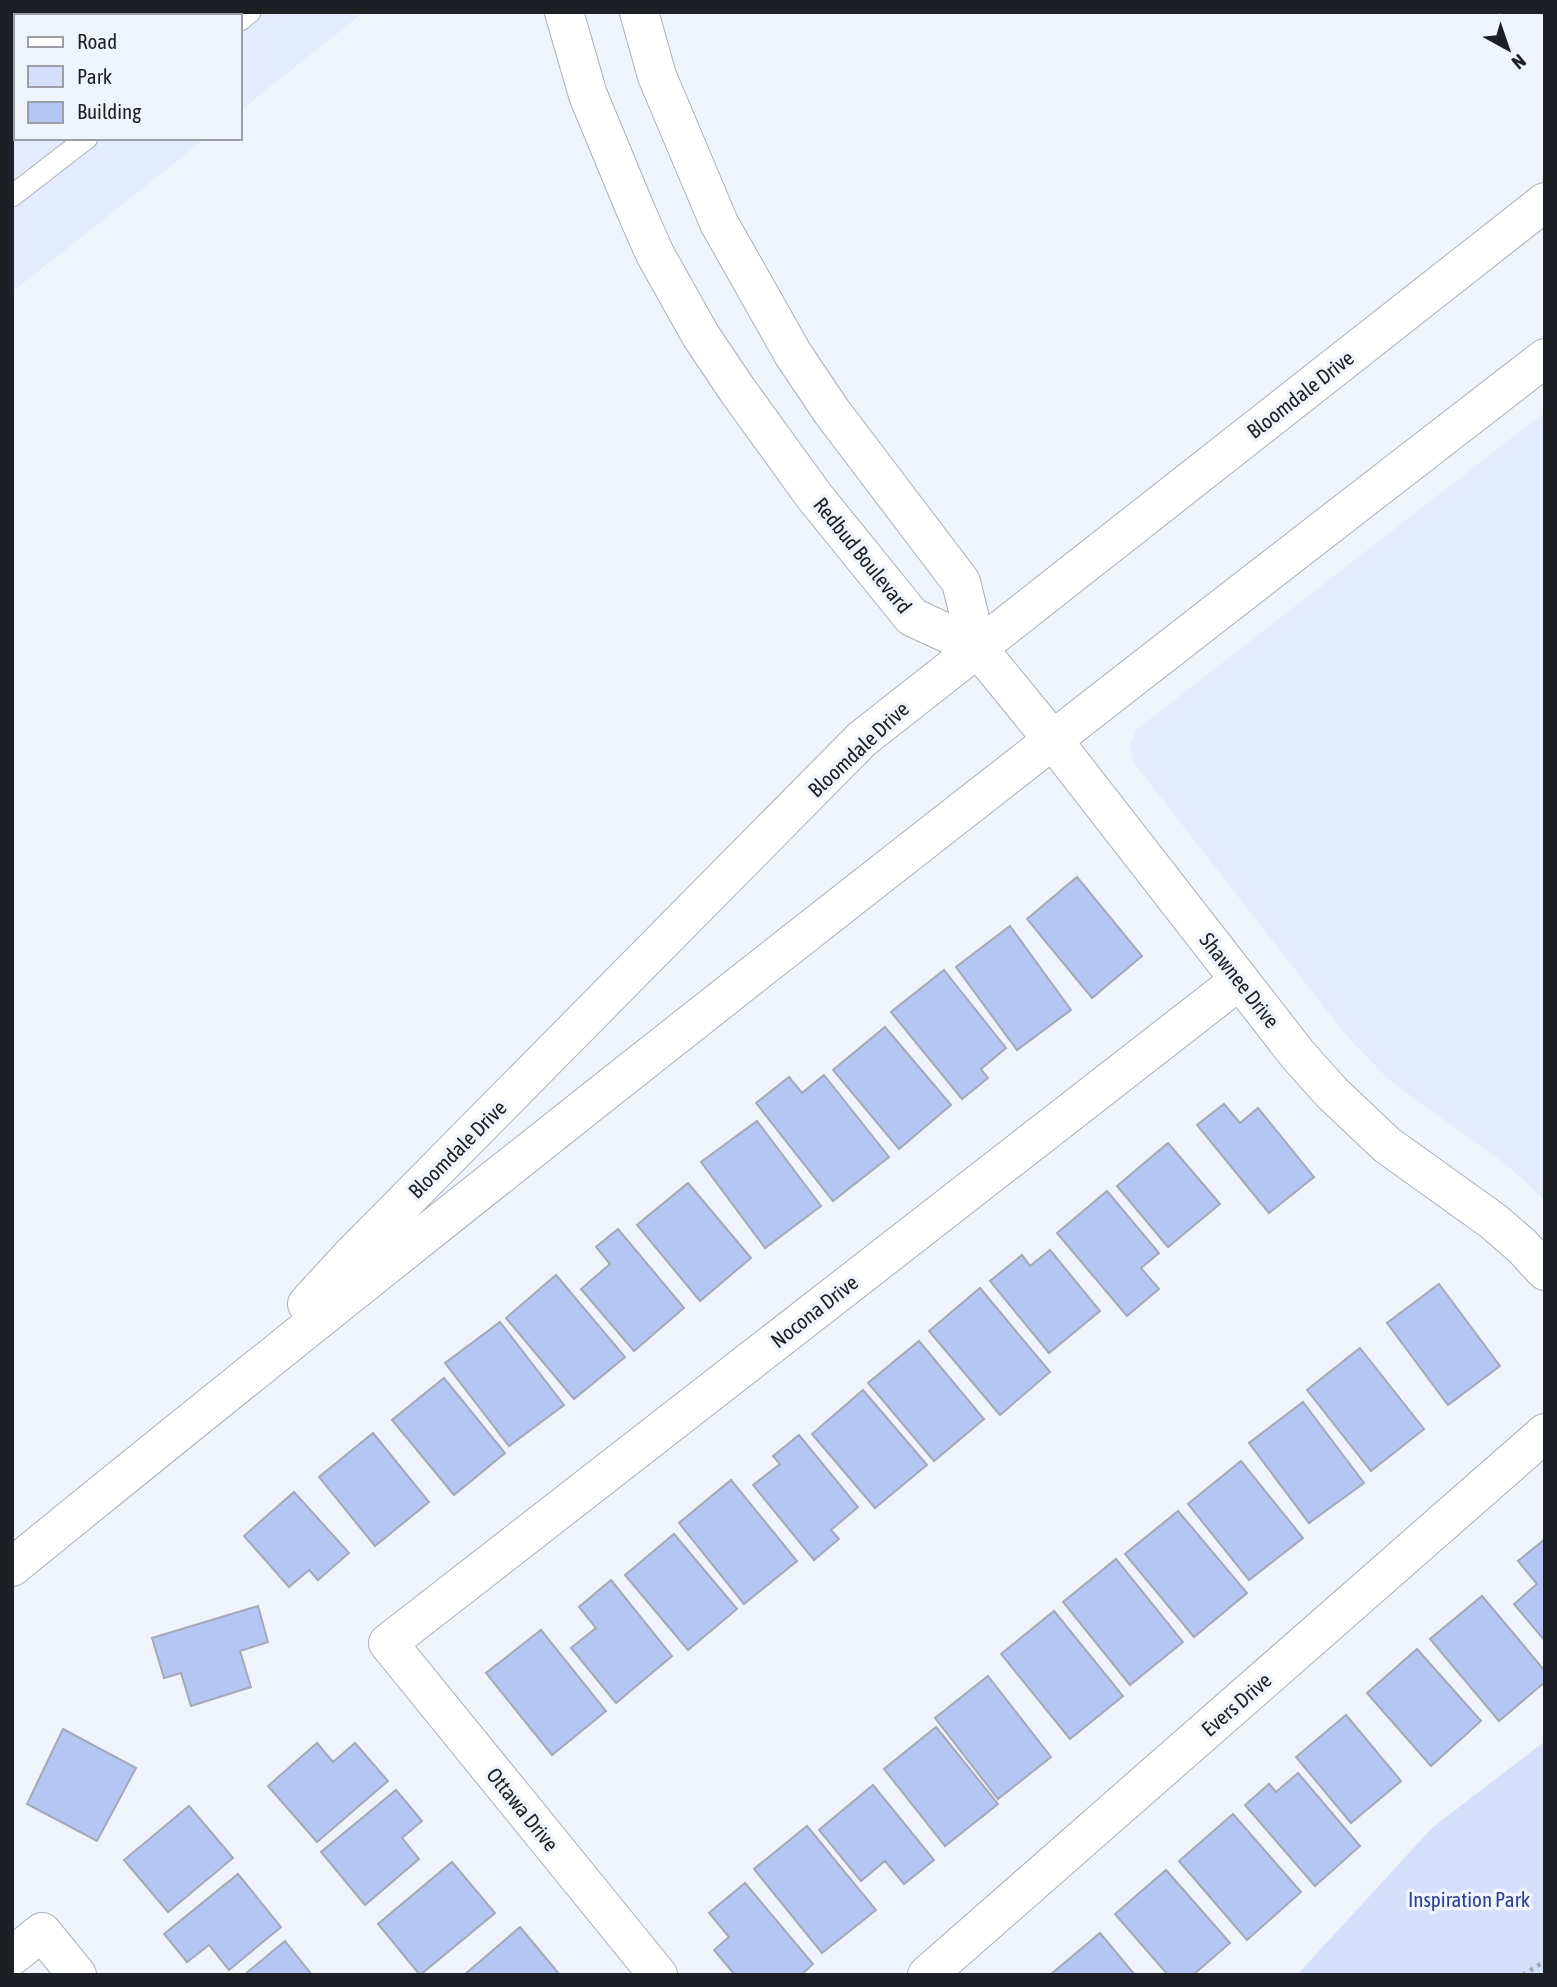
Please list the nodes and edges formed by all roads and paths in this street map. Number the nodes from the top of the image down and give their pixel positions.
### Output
1 (564, 12) edge
2 (639, 12) edge
3 (84, 140) edge
4 (12, 196) edge
5 (1545, 202) edge
6 (1545, 358) edge
7 (977, 647) junction
8 (1052, 739) junction
9 (1240, 980) junction
10 (1545, 1271) edge
11 (246, 1376) junction
12 (1545, 1433) edge
13 (12, 1566) edge
14 (388, 1643) joint
15 (12, 1956) edge
16 (1545, 1961) edge
17 (77, 1975) edge
18 (658, 1975) edge
19 (927, 1975) edge
20 (1523, 1975) edge

1 - 7 street, Redbud Boulevard
2 - 7 street
3 - 4 lane
5 - 7 street, Bloomdale Drive
6 - 8 street, Bloomdale Drive
7 - 8 street, Shawnee Drive
7 - 11 street, Bloomdale Drive
8 - 9 street, Shawnee Drive
8 - 11 street, Bloomdale Drive
9 - 10 street, Shawnee Drive
9 - 14 street, Nocona Drive
11 - 13 street, Bloomdale Drive
12 - 19 street, Evers Drive
14 - 18 street, Ottawa Drive
15 - 17 street
16 - 20 path

